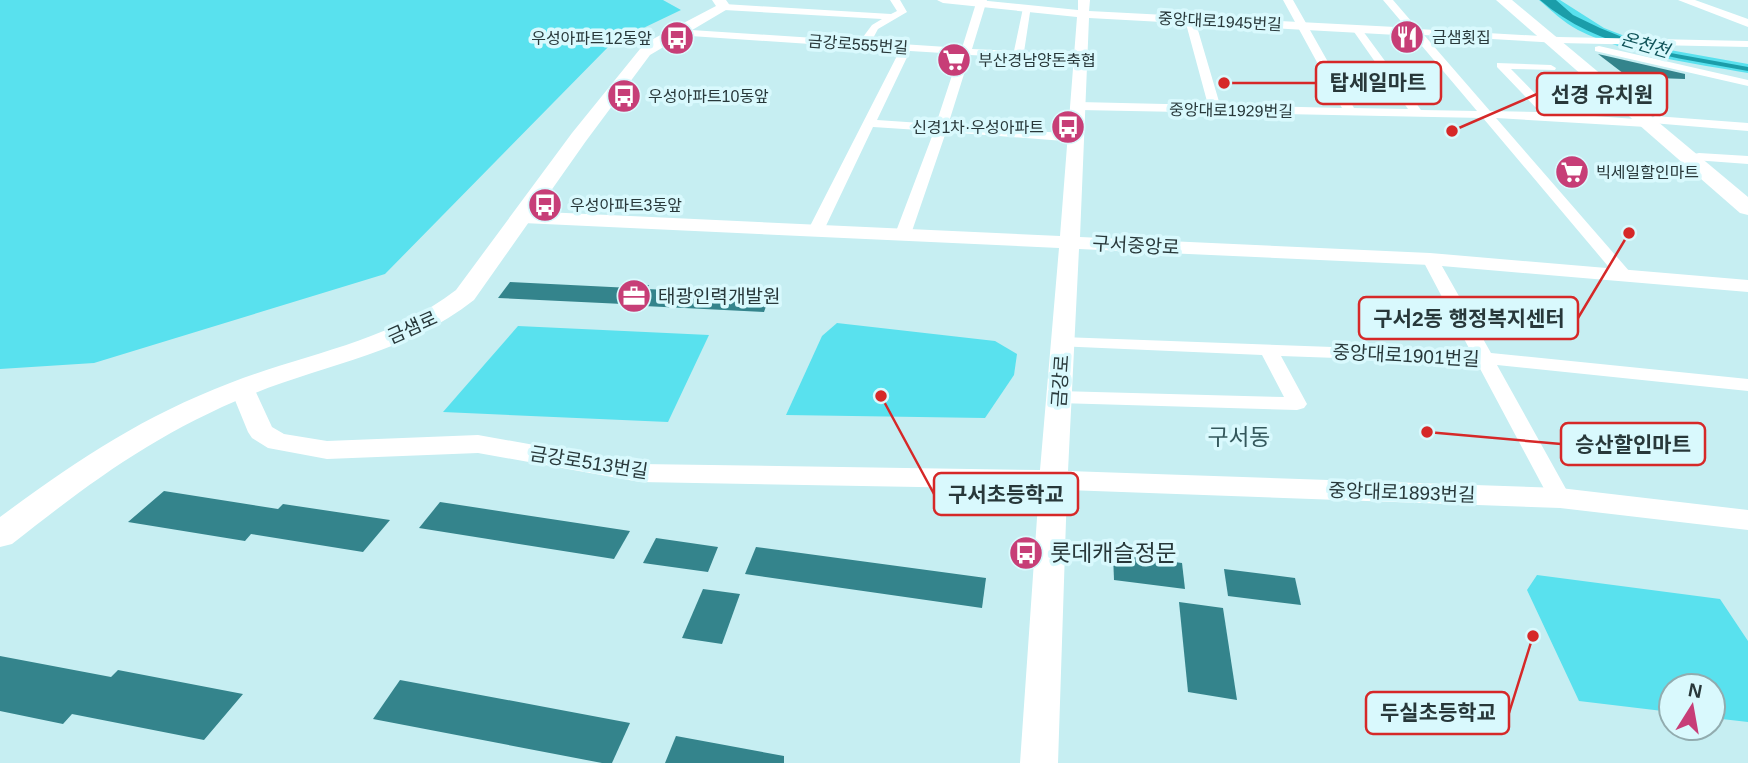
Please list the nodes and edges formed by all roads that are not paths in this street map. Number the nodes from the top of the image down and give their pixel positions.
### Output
1 (781, 0) edge
2 (895, 0) edge
3 (943, 0) edge
4 (1041, 0) edge
5 (1288, 0) edge
6 (1388, 0) edge
7 (1503, 0) edge
8 (1511, 0) edge
9 (1684, 0) edge
10 (981, 2) edge
11 (722, 3) edge
12 (1007, 6) junction
13 (1084, 7) edge
14 (1028, 8) junction
15 (772, 9) junction
16 (894, 17) junction
17 (1190, 20) junction
18 (1748, 23) edge
19 (1302, 26) junction
20 (1357, 29) junction
21 (676, 32) junction
22 (1415, 32) junction
23 (1554, 40) junction
24 (867, 45) junction
25 (1746, 45) edge
26 (907, 47) junction
27 (966, 51) junction
28 (1018, 55) junction
29 (1082, 59) junction
30 (1551, 68) dead end
31 (1748, 83) edge
32 (1079, 106) junction
33 (1215, 109) junction
34 (1350, 112) junction
35 (1417, 113) junction
36 (1486, 115) junction
37 (1551, 116) junction
38 (1651, 122) junction
39 (870, 123) junction
40 (1748, 127) edge
41 (941, 128) junction
42 (1077, 138) junction
43 (1699, 157) junction
44 (1748, 160) edge
45 (1748, 196) edge
46 (1748, 208) edge
47 (523, 217) junction
48 (816, 230) junction
49 (903, 234) junction
50 (1069, 242) junction
51 (1430, 259) junction
52 (1624, 275) junction
53 (1748, 286) edge
54 (1062, 342) junction
55 (1268, 349) junction
56 (1482, 358) junction
57 (1748, 385) edge
58 (242, 388) junction
59 (1058, 397) junction
60 (1054, 480) junction
61 (1560, 498) junction
62 (1748, 520) edge
63 (0, 535) edge
64 (1039, 763) edge

1 - 15 street
2 - 16 street
3 - 10 street, 중앙대로1945번길
4 - 12 street
5 - 19 street
6 - 22 street
7 - 23 main road
8 - 23 main road
9 - 18 street
10 - 12 street, 중앙대로1945번길
10 - 27 street
11 - 15 street
11 - 21 main road, 금샘로
12 - 14 street, 중앙대로1945번길
13 - 14 street, 중앙대로1945번길
13 - 17 street, 중앙대로1945번길
13 - 29 street, 금강로
14 - 28 street
15 - 16 street
16 - 24 street
17 - 19 street, 중앙대로1945번길
17 - 33 street
19 - 20 street, 중앙대로1945번길
19 - 34 street
20 - 22 street, 중앙대로1945번길
20 - 35 street
21 - 24 street, 금강로555번길
21 - 47 main road, 금샘로
22 - 23 street, 중앙대로1945번길
22 - 36 street
23 - 25 street
23 - 31 street
23 - 38 main road
24 - 26 street, 금강로555번길
26 - 27 street, 금강로555번길
26 - 39 street
27 - 28 street, 금강로555번길
27 - 41 street
28 - 29 street, 금강로555번길
29 - 32 street, 금강로
30 - 37 street
32 - 33 street, 중앙대로1929번길
32 - 42 street, 금강로
33 - 34 street, 중앙대로1929번길
34 - 35 street, 중앙대로1929번길
35 - 36 street, 중앙대로1929번길
36 - 37 street, 중앙대로1929번길
36 - 52 street
37 - 38 street, 중앙대로1929번길
38 - 40 street, 중앙대로1929번길
38 - 43 main road
38 - 46 main road
39 - 41 street
39 - 48 street
41 - 42 street
41 - 49 street
42 - 50 street, 금강로
43 - 44 street
43 - 45 main road
47 - 48 street, 구서중앙로
47 - 58 main road, 금샘로
48 - 49 street, 구서중앙로
49 - 50 street, 구서중앙로
50 - 51 street, 구서중앙로
50 - 54 street, 금강로
51 - 52 street, 구서중앙로
51 - 56 street
52 - 53 street, 구서중앙로
54 - 55 street, 중앙대로1901번길
54 - 59 street, 금강로
55 - 56 street, 중앙대로1901번길
55 - 59 street
56 - 57 street, 중앙대로1901번길
56 - 61 street
58 - 60 street, 금강로513번길
58 - 63 main road, 금샘로
59 - 60 street, 금강로
60 - 61 street, 중앙대로1893번길
60 - 64 street, 금강로
61 - 62 street, 중앙대로1893번길

